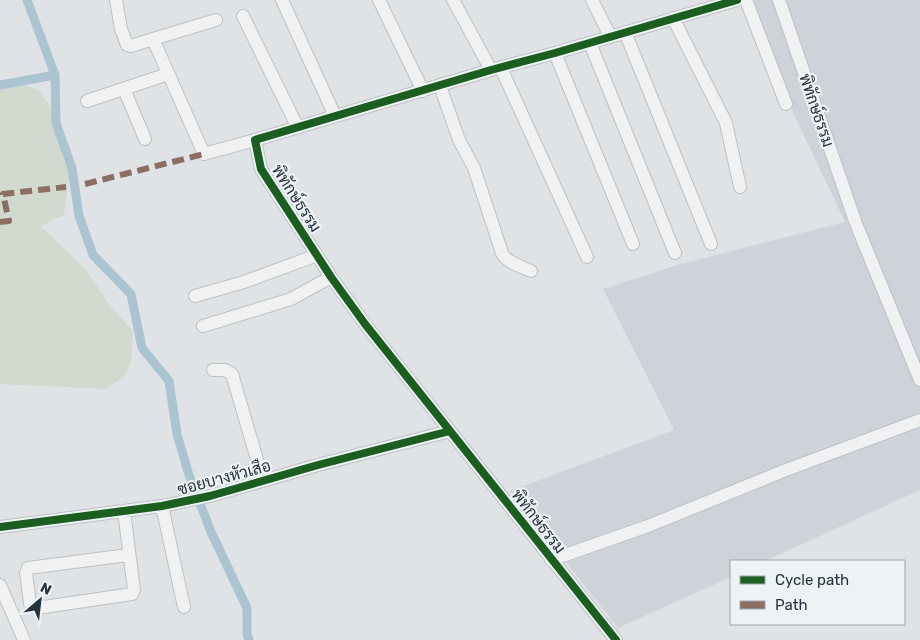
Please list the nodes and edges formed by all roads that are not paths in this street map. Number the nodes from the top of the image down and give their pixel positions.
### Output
1 (116, 0) edge
2 (282, 0) edge
3 (379, 0) edge
4 (454, 0) edge
5 (592, 0) edge
6 (737, 0) edge
7 (746, 0) edge
8 (779, 0) edge
9 (243, 16) dead end
10 (673, 18) junction
11 (216, 20) dead end
12 (626, 32) junction
13 (610, 36) junction
14 (153, 40) junction
15 (590, 43) junction
16 (555, 53) junction
17 (496, 69) junction
18 (168, 74) junction
19 (440, 86) junction
20 (124, 89) junction
21 (423, 91) junction
22 (87, 101) dead end
23 (786, 104) dead end
24 (335, 116) junction
25 (298, 126) junction
26 (145, 139) dead end
27 (255, 140) junction
28 (740, 187) dead end
29 (633, 244) dead end
30 (711, 244) dead end
31 (674, 253) dead end
32 (317, 255) junction
33 (587, 257) dead end
34 (532, 271) dead end
35 (332, 276) junction
36 (195, 296) dead end
37 (203, 326) dead end
38 (212, 370) dead end
39 (920, 378) edge
40 (920, 420) edge
41 (450, 431) junction
42 (263, 480) junction
43 (162, 506) junction
44 (124, 512) junction
45 (0, 527) edge
46 (128, 555) junction
47 (551, 560) junction
48 (0, 585) edge
49 (184, 608) dead end
50 (24, 640) edge
51 (616, 640) edge

1 - 14 street
2 - 24 street
3 - 21 street
4 - 17 street
5 - 13 street
6 - 10 street
7 - 23 street
8 - 39 street, พิทักษ์ธรรม
9 - 25 street
10 - 12 street
10 - 28 street
11 - 14 street
12 - 13 street
12 - 30 street
13 - 15 street
14 - 18 street
15 - 16 street
15 - 31 street
16 - 17 street
16 - 29 street
17 - 19 street
17 - 33 street
18 - 20 street
18 - 27 street
19 - 21 street
19 - 34 street
20 - 22 street
20 - 26 street
21 - 24 street
24 - 25 street
25 - 27 street
27 - 32 street, พิทักษ์ธรรม
32 - 35 street, พิทักษ์ธรรม
32 - 36 street
35 - 37 street
35 - 41 street, พิทักษ์ธรรม
38 - 42 street
40 - 47 street
41 - 42 street, ซอยบางหัวเสือ
41 - 47 street, พิทักษ์ธรรม
42 - 43 street, ซอยบางหัวเสือ
43 - 44 street, ซอยบางหัวเสือ
43 - 49 street
44 - 45 street, ซอยบางหัวเสือ
44 - 46 street
46 - 46 street
47 - 51 street, พิทักษ์ธรรม
48 - 50 street

